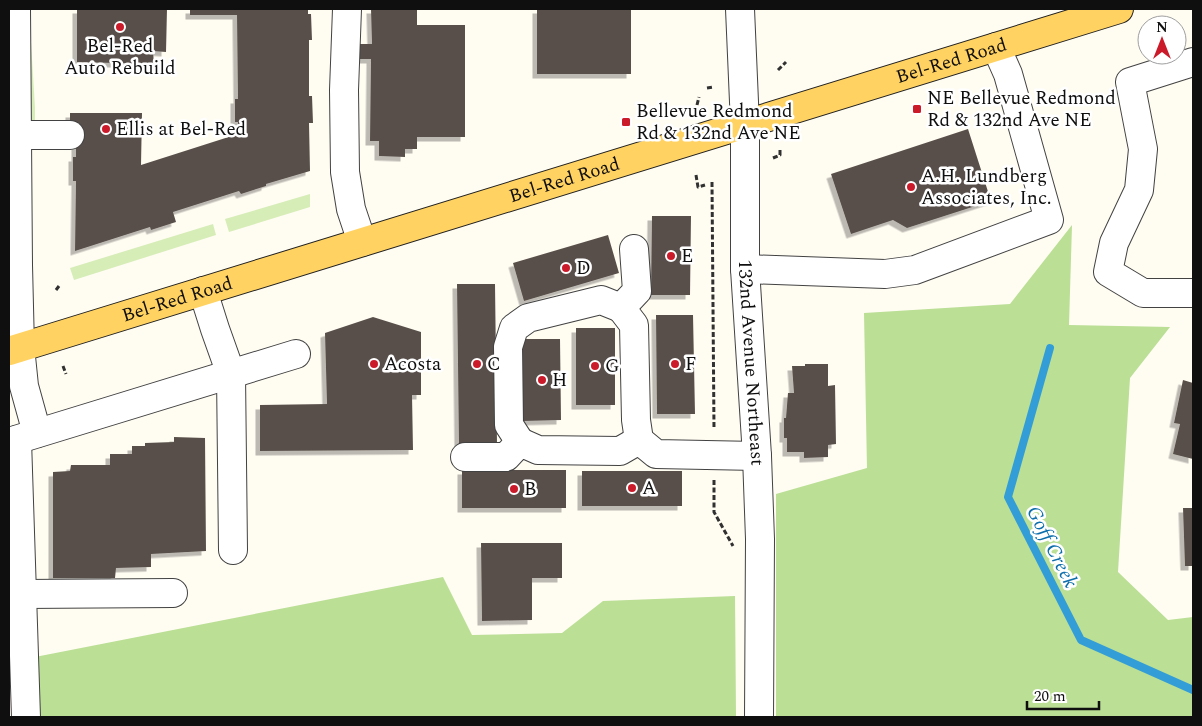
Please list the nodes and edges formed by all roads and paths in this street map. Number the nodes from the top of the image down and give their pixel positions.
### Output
1 (16, 9) edge
2 (347, 9) edge
3 (740, 9) edge
4 (1119, 9) edge
5 (996, 47) junction
6 (786, 62) dead end
7 (1193, 62) edge
8 (778, 70) dead end
9 (713, 87) dead end
10 (707, 88) dead end
11 (700, 97) dead end
12 (697, 105) dead end
13 (14, 117) edge
14 (745, 125) junction
15 (70, 135) dead end
16 (780, 148) dead end
17 (773, 158) dead end
18 (696, 175) dead end
19 (712, 182) dead end
20 (705, 185) dead end
21 (362, 242) junction
22 (634, 249) dead end
23 (13, 265) edge
24 (745, 269) junction
25 (60, 286) dead end
26 (56, 290) dead end
27 (203, 291) junction
28 (1193, 293) edge
29 (621, 308) junction
30 (14, 349) edge
31 (296, 354) dead end
32 (63, 366) dead end
33 (66, 374) dead end
34 (231, 374) junction
35 (21, 438) edge
36 (639, 440) junction
37 (520, 442) junction
38 (714, 455) junction
39 (757, 456) junction
40 (465, 457) dead end
41 (735, 549) dead end
42 (233, 550) dead end
43 (173, 593) dead end
44 (23, 594) junction
45 (26, 717) edge
46 (759, 717) edge

1 - 13 street
2 - 21 street
3 - 14 street, 132nd Avenue Northeast
4 - 5 main road, Bel-Red Road
5 - 14 main road, Bel-Red Road
5 - 24 street
6 - 8 path
7 - 28 street
9 - 10 path
11 - 12 path
13 - 15 street
13 - 23 street
14 - 21 main road, Bel-Red Road
14 - 24 street, 132nd Avenue Northeast
16 - 17 path
18 - 20 path
19 - 38 path
21 - 27 main road, Bel-Red Road
22 - 29 street
23 - 30 street
24 - 39 street, 132nd Avenue Northeast
25 - 26 path
27 - 30 main road, Bel-Red Road
27 - 34 street
29 - 36 street
29 - 37 street
30 - 35 street
31 - 34 street
32 - 33 path
34 - 35 street
34 - 42 street
35 - 44 street
36 - 37 street
36 - 38 street
37 - 40 street
38 - 39 street
38 - 41 path
39 - 46 street, 132nd Avenue Northeast
43 - 44 street
44 - 45 street

